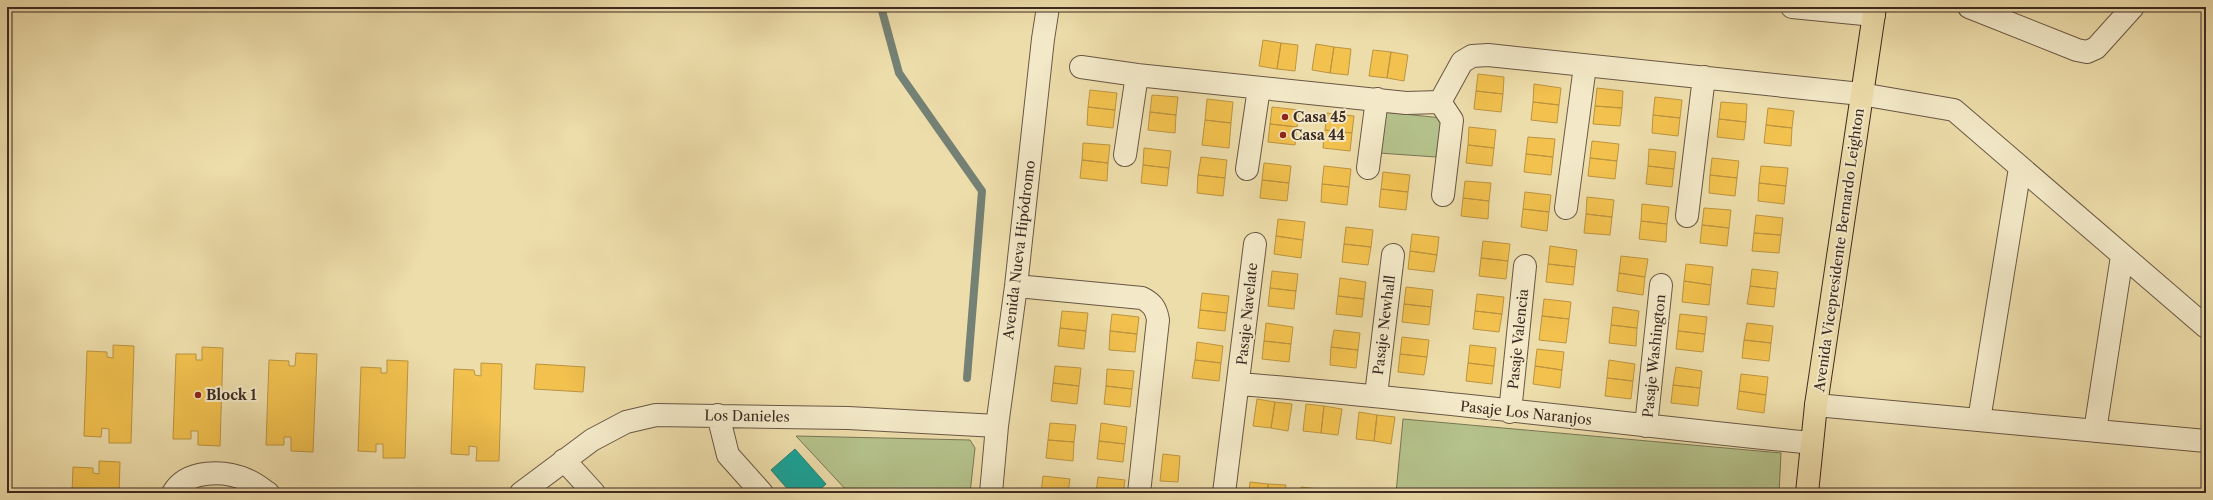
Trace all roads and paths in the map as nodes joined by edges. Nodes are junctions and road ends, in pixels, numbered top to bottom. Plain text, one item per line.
1 (1048, 7) edge
2 (1792, 7) edge
3 (1969, 7) edge
4 (2133, 7) edge
5 (1875, 11) edge
6 (1585, 66) junction
7 (1081, 67) dead end
8 (1137, 75) junction
9 (1704, 77) junction
10 (1259, 88) junction
11 (1861, 94) junction
12 (1377, 100) junction
13 (1440, 102) junction
14 (1125, 155) dead end
15 (1248, 168) dead end
16 (1368, 168) dead end
17 (2020, 168) junction
18 (1443, 195) dead end
19 (1566, 208) dead end
20 (1687, 216) dead end
21 (1255, 244) dead end
22 (1393, 255) dead end
23 (2122, 256) junction
24 (1525, 266) dead end
25 (1661, 285) dead end
26 (1016, 286) junction
27 (2206, 327) edge
28 (1239, 384) junction
29 (1376, 395) junction
30 (1816, 405) junction
31 (1510, 412) junction
32 (718, 415) junction
33 (1979, 420) junction
34 (996, 426) junction
35 (1646, 426) junction
36 (2095, 431) junction
37 (2206, 441) edge
38 (1812, 443) junction
39 (564, 460) junction
40 (173, 493) edge
41 (268, 493) edge
42 (521, 493) edge
43 (594, 493) edge
44 (762, 493) edge
45 (991, 493) edge
46 (1140, 493) edge
47 (1224, 493) edge
48 (1807, 493) edge

1 - 26 street, Avenida Nueva Hipódromo
2 - 5 street
3 - 4 street
5 - 11 main road, Avenida Vicepresidente Bernardo Leighton
6 - 9 street
6 - 13 street
6 - 19 street
7 - 8 street
8 - 10 street
8 - 14 street
9 - 11 street
9 - 20 street
10 - 12 street
10 - 15 street
11 - 17 street
11 - 30 main road, Avenida Vicepresidente Bernardo Leighton
12 - 13 street
12 - 16 street
13 - 18 street
17 - 23 street
17 - 33 street
21 - 28 street, Pasaje Navelate
22 - 29 street, Pasaje Newhall
23 - 27 street
23 - 36 street
24 - 31 street, Pasaje Valencia
25 - 35 street, Pasaje Washington
26 - 34 street, Avenida Nueva Hipódromo
26 - 46 street
28 - 29 street, Pasaje Los Naranjos
28 - 47 street, Pasaje Navelate
29 - 31 street, Pasaje Los Naranjos
30 - 33 street
30 - 38 main road, Avenida Vicepresidente Bernardo Leighton
31 - 35 street, Pasaje Los Naranjos
32 - 34 street, Los Danieles
32 - 39 street, Los Danieles
32 - 44 street
33 - 36 street
34 - 45 street, Avenida Nueva Hipódromo
35 - 38 street, Pasaje Los Naranjos
36 - 37 street
38 - 48 main road, Avenida Vicepresidente Bernardo Leighton
39 - 42 street, Los Danieles
39 - 43 street
40 - 41 street

